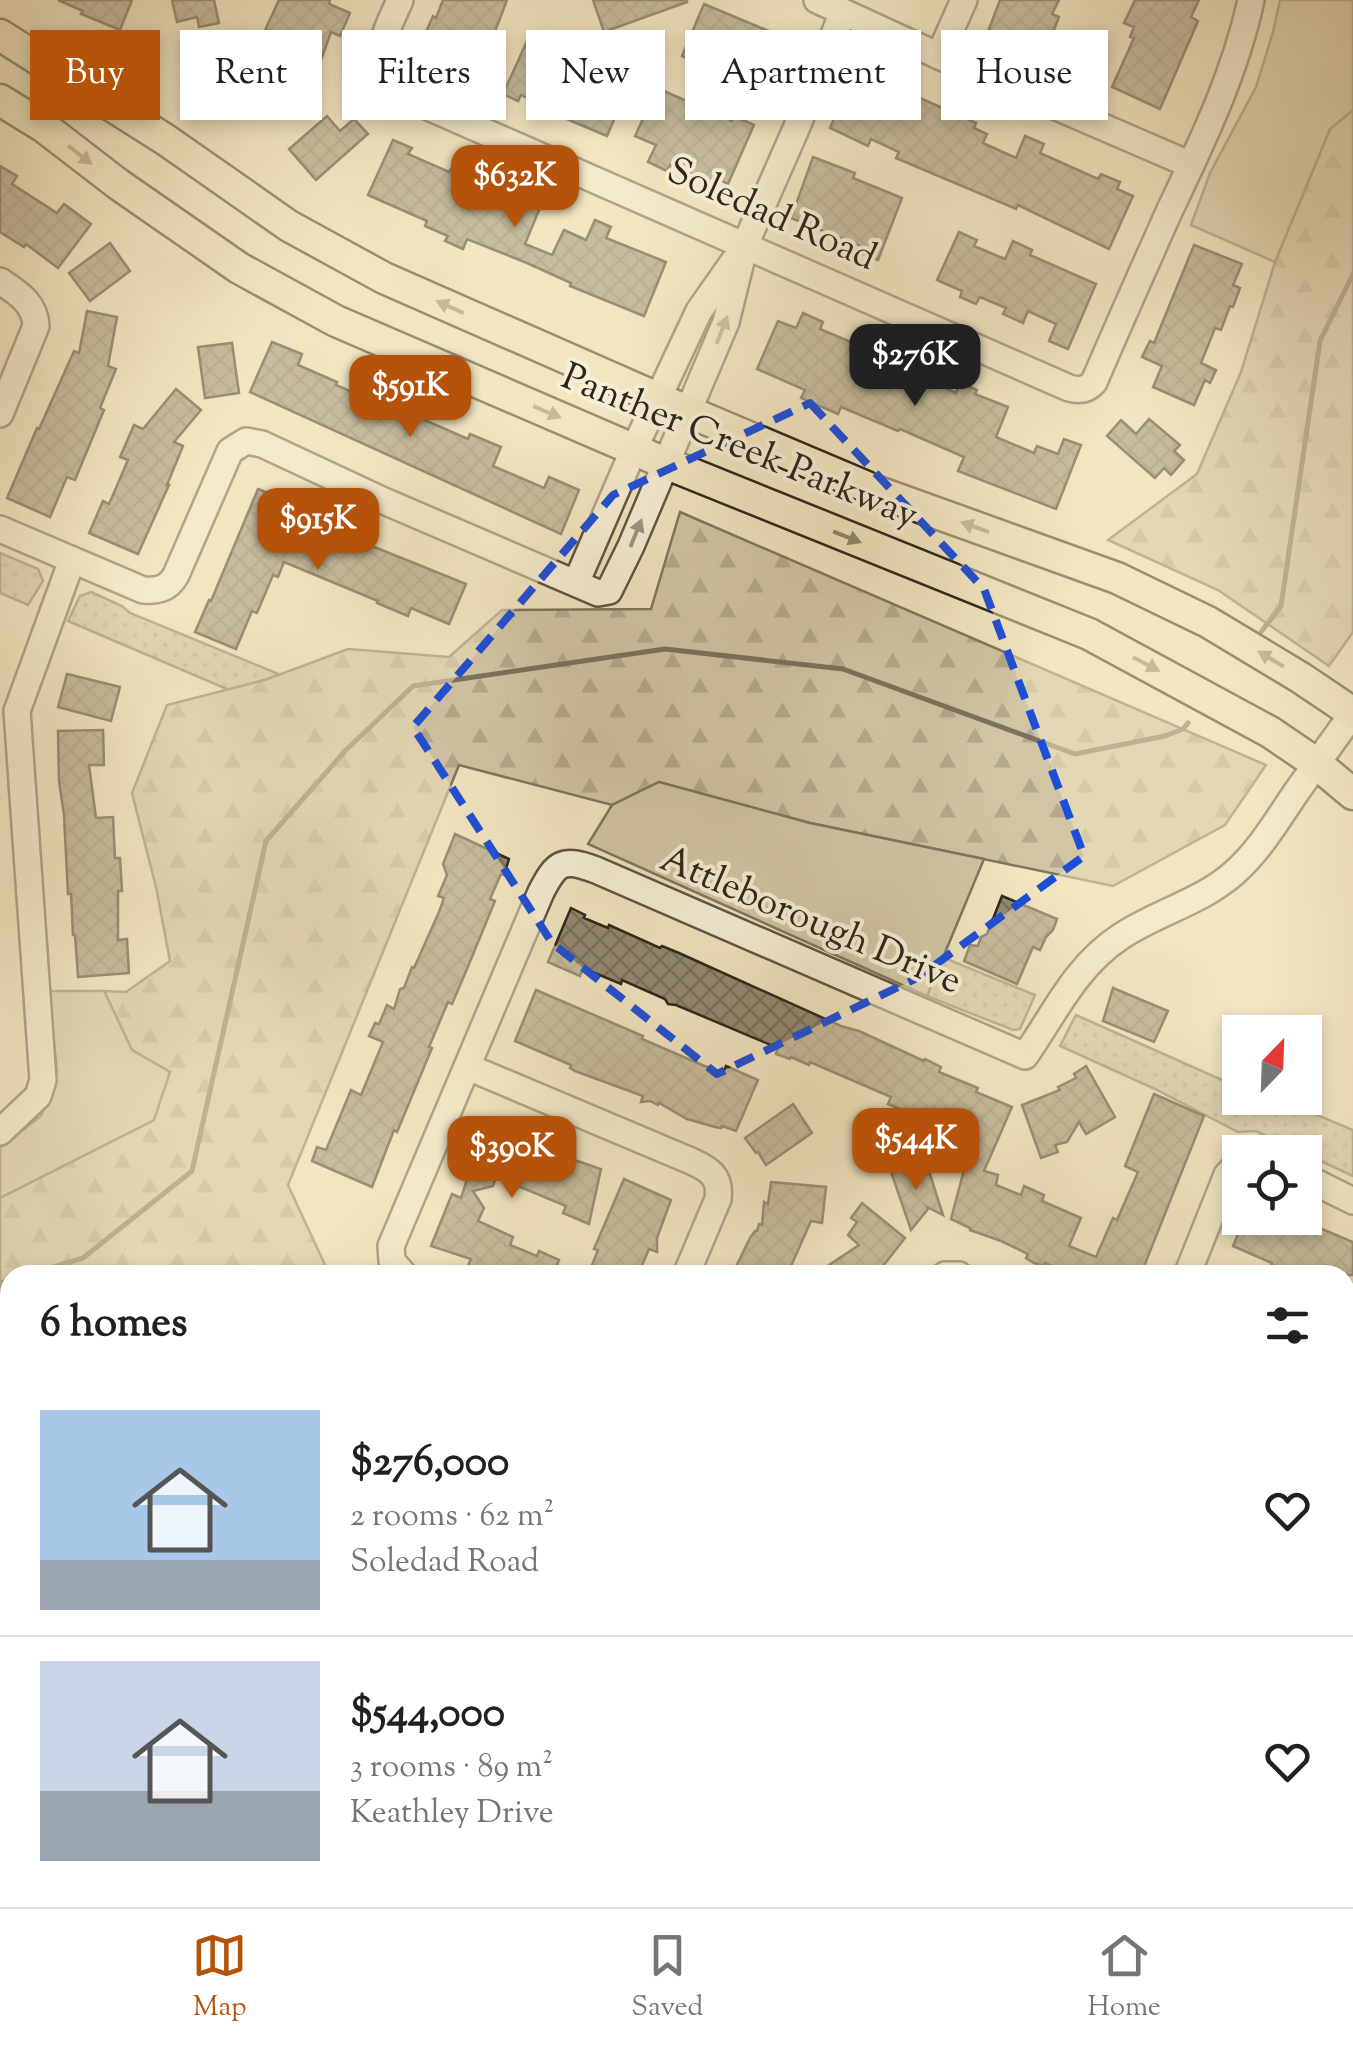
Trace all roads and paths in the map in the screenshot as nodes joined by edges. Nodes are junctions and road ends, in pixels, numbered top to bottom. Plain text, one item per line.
1 (400, 0) edge
2 (817, 0) edge
3 (964, 0) edge
4 (1251, 0) edge
5 (844, 12) junction
6 (0, 35) edge
7 (939, 56) junction
8 (0, 100) edge
9 (1191, 166) junction
10 (744, 245) junction
11 (0, 280) edge
12 (660, 398) junction
13 (689, 412) junction
14 (0, 414) edge
15 (634, 449) junction
16 (665, 463) junction
17 (0, 529) edge
18 (72, 560) junction
19 (587, 588) junction
20 (1353, 712) edge
21 (1316, 764) junction
22 (1353, 794) edge
23 (468, 1068) junction
24 (0, 1132) edge
25 (1322, 1185) edge
26 (1222, 1188) edge
27 (1353, 1201) edge
28 (397, 1265) edge
29 (690, 1265) edge
30 (1191, 1265) edge

1 - 10 street, Soledad Road
2 - 5 street
3 - 7 street
4 - 9 street
5 - 7 street
5 - 10 street
12 -> 6 main road, Panther Creek Parkway
7 - 9 street
8 -> 15 main road, Panther Creek Parkway
9 - 10 street, Soledad Road
10 - 12 street
13 -> 10 street
11 - 14 street
12 - 13 main road, Panther Creek Parkway
12 - 15 street
13 - 16 street
20 -> 13 main road, Panther Creek Parkway
15 - 16 main road, Panther Creek Parkway
15 - 19 street
19 -> 16 street
16 -> 21 main road, Panther Creek Parkway
17 - 18 street
18 - 19 street
18 - 24 street
20 - 21 street
21 - 22 main road, Panther Creek Parkway
21 - 23 street, Attleborough Drive
23 - 28 street
23 - 29 street
25 - 27 street
26 - 30 street

